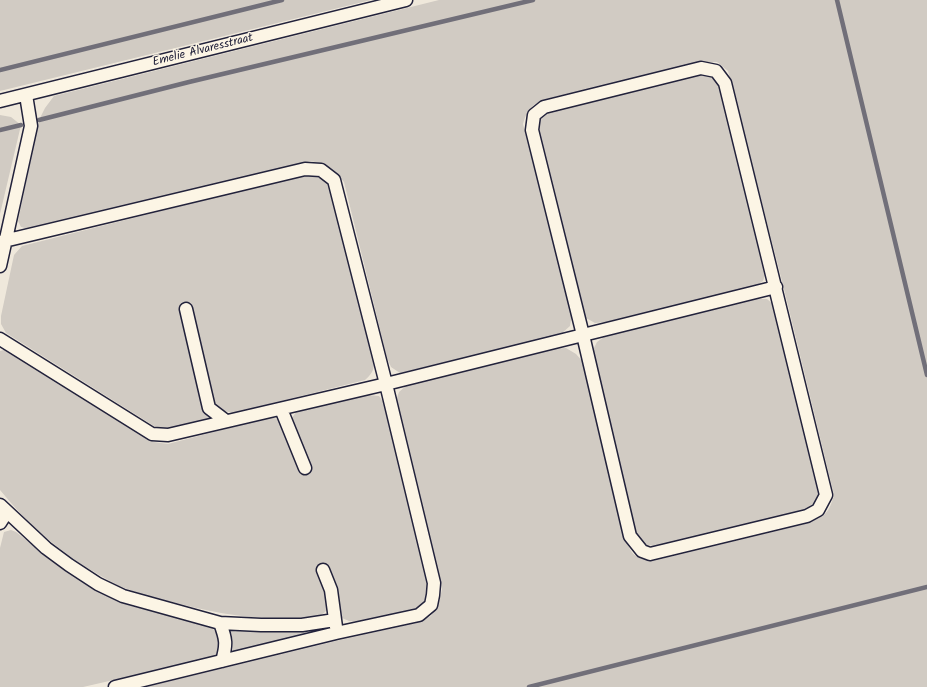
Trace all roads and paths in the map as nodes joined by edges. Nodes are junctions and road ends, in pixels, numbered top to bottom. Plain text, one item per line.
1 (406, 0) edge
2 (26, 95) junction
3 (0, 102) edge
4 (3, 241) edge
5 (0, 266) edge
6 (776, 287) junction
7 (186, 309) dead end
8 (583, 335) junction
9 (0, 339) edge
10 (386, 384) junction
11 (281, 409) junction
12 (226, 421) junction
13 (305, 468) dead end
14 (2, 513) edge
15 (323, 570) dead end
16 (335, 620) junction
17 (220, 622) junction
18 (336, 633) junction
19 (222, 661) junction
20 (115, 687) edge

1 - 2 street, Emelie Alvaresstraat
2 - 3 street, Emelie Alvaresstraat
2 - 4 street
4 - 5 street
4 - 10 street
6 - 8 street
6 - 8 street
6 - 8 street
7 - 12 street
8 - 10 street
9 - 12 street
10 - 11 street
10 - 18 street
11 - 12 street
11 - 13 street
14 - 17 street
15 - 16 street
16 - 17 street
16 - 18 street
17 - 19 street
18 - 19 street
19 - 20 street

